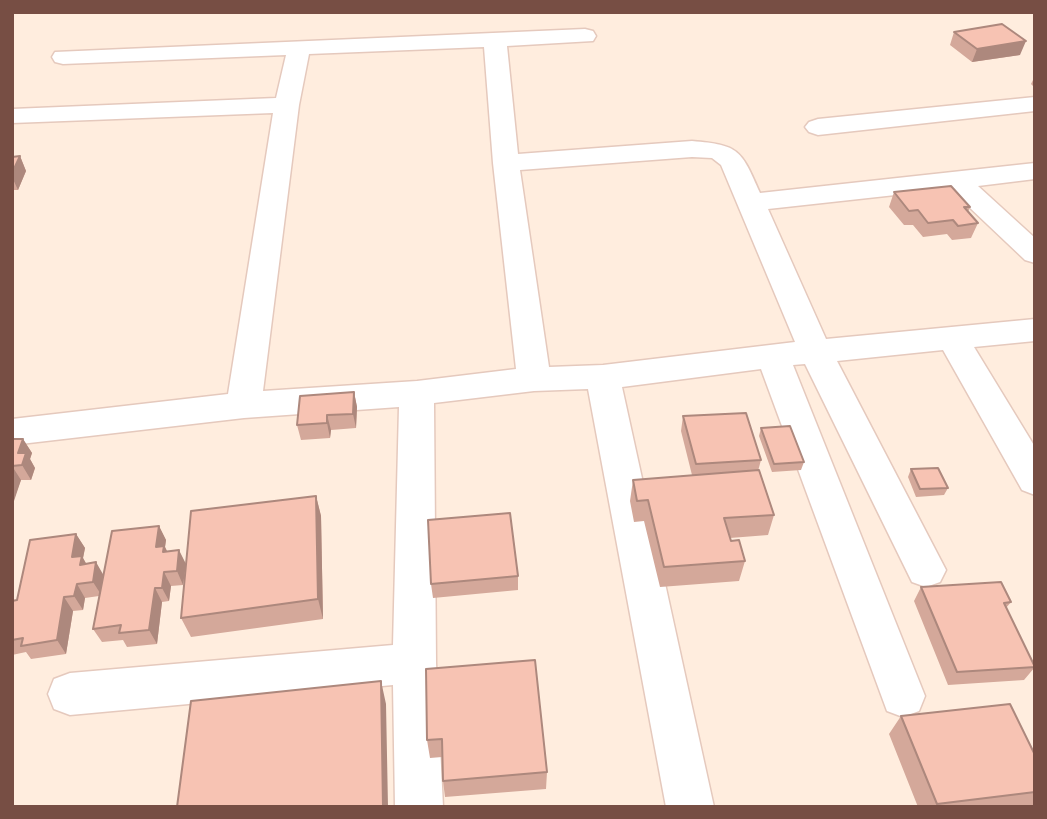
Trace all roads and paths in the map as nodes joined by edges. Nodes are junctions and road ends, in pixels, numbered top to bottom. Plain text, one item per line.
1 (586, 36) dead end
2 (495, 40) junction
3 (299, 48) junction
4 (64, 57) dead end
5 (1035, 104) edge
6 (287, 105) junction
7 (12, 116) edge
8 (818, 127) dead end
9 (506, 163) junction
10 (1035, 171) edge
11 (956, 180) junction
12 (752, 202) junction
13 (1035, 254) edge
14 (1035, 330) edge
15 (951, 338) junction
16 (816, 353) junction
17 (773, 356) junction
18 (603, 377) junction
19 (534, 379) junction
20 (417, 393) junction
21 (244, 405) junction
22 (12, 432) edge
23 (1035, 480) edge
24 (926, 570) dead end
25 (414, 663) junction
26 (70, 694) dead end
27 (903, 696) dead end
28 (419, 807) edge
29 (690, 807) edge

1 - 2 street
2 - 3 street
2 - 9 street
3 - 4 street
3 - 6 street
5 - 8 street
6 - 7 street
6 - 21 street
9 - 12 street
9 - 19 street
10 - 11 street
11 - 12 street
11 - 13 street
12 - 16 street
14 - 15 street
15 - 16 street
15 - 23 street
16 - 17 street
16 - 24 street
17 - 18 street
17 - 27 street
18 - 19 street
18 - 29 street
19 - 20 street
20 - 21 street
20 - 25 street
21 - 22 street
25 - 26 street
25 - 28 street

